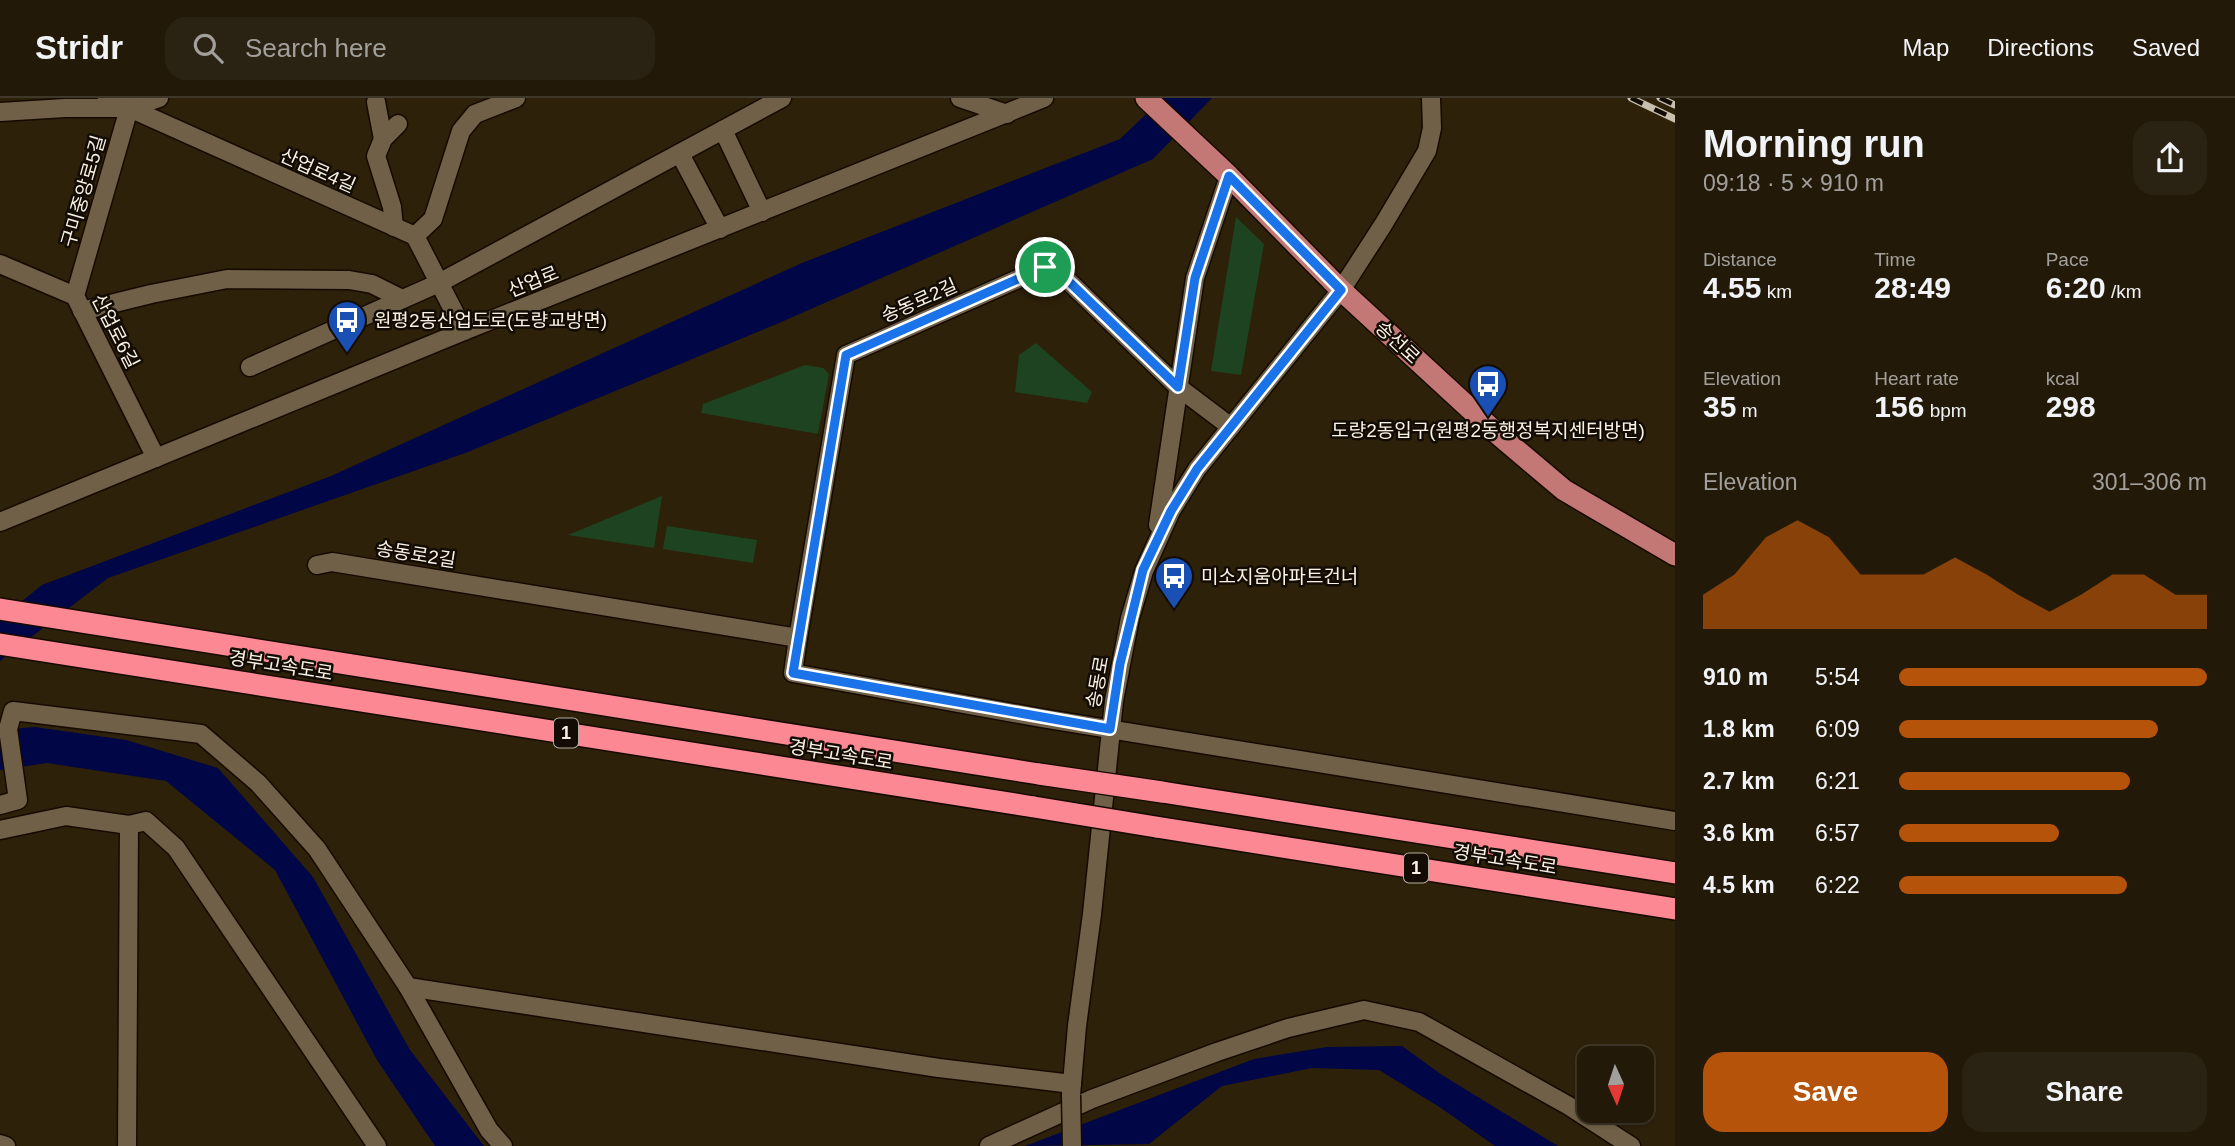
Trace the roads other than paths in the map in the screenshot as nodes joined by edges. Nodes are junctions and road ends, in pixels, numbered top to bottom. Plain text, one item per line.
1 (107, 98) edge
2 (159, 98) edge
3 (516, 98) edge
4 (782, 98) edge
5 (960, 98) edge
6 (1044, 98) edge
7 (1146, 98) edge
8 (1431, 98) edge
9 (376, 102) dead end
10 (131, 103) edge
11 (0, 113) edge
12 (1007, 114) junction
13 (398, 124) dead end
14 (723, 130) junction
15 (383, 139) junction
16 (680, 154) junction
17 (1229, 176) junction
18 (762, 212) junction
19 (394, 227) junction
20 (720, 229) junction
21 (415, 236) junction
22 (0, 264) edge
23 (439, 283) junction
24 (1341, 290) junction
25 (402, 299) junction
26 (78, 303) junction
27 (464, 331) junction
28 (250, 367) dead end
29 (1178, 387) junction
30 (1231, 428) junction
31 (156, 458) junction
32 (0, 522) edge
33 (1154, 547) junction
34 (1675, 555) edge
35 (317, 565) dead end
36 (0, 609) edge
37 (798, 638) junction
38 (0, 644) edge
39 (1110, 729) junction
40 (0, 805) edge
41 (1675, 821) edge
42 (129, 825) junction
43 (0, 830) edge
44 (1675, 873) edge
45 (1675, 909) edge
46 (408, 987) junction
47 (1072, 1090) junction
48 (0, 1144) edge
49 (6, 1146) edge
50 (127, 1146) edge
51 (377, 1146) edge
52 (503, 1146) edge
53 (989, 1146) edge
54 (1072, 1146) edge
55 (1631, 1146) edge

1 - 10 street, 산업로4길
2 - 10 street
3 - 21 street
4 - 14 street
5 - 12 street
6 - 12 street, 산업로
7 - 17 main road, 송선로
8 - 24 street, 송동로
9 - 15 street
10 - 11 street
10 - 19 street, 산업로4길
10 - 26 street, 구미중앙로5길
12 - 18 street, 산업로
13 - 15 street
14 - 16 street
14 - 18 street
15 - 19 street
16 - 20 street
16 - 23 street
17 - 24 main road, 송선로
17 - 29 street
18 - 20 street, 산업로
19 - 21 street, 산업로4길
20 - 27 street, 산업로
21 - 23 street
22 - 26 street, 산업로6길
23 - 25 street
23 - 27 street
24 - 30 street, 송동로
24 - 34 main road, 송선로
25 - 26 street
25 - 28 street
26 - 31 street, 산업로6길
27 - 31 street, 산업로
29 - 30 street, 송동로2길
29 - 33 street
29 - 37 street, 송동로2길
30 - 33 street, 송동로
31 - 32 street, 산업로
33 - 39 street, 송동로
35 - 37 street, 송동로2길
36 - 44 highway, 경부고속도로 / 1, bridge
37 - 39 street, 송동로2길
38 - 45 highway, 경부고속도로 / 1, bridge
39 - 41 street
39 - 47 street, 송동로
40 - 46 street
42 - 43 street
42 - 50 street
42 - 51 street
46 - 47 street
46 - 52 street
47 - 54 street, 송동로, bridge
48 - 49 street
53 - 55 street

